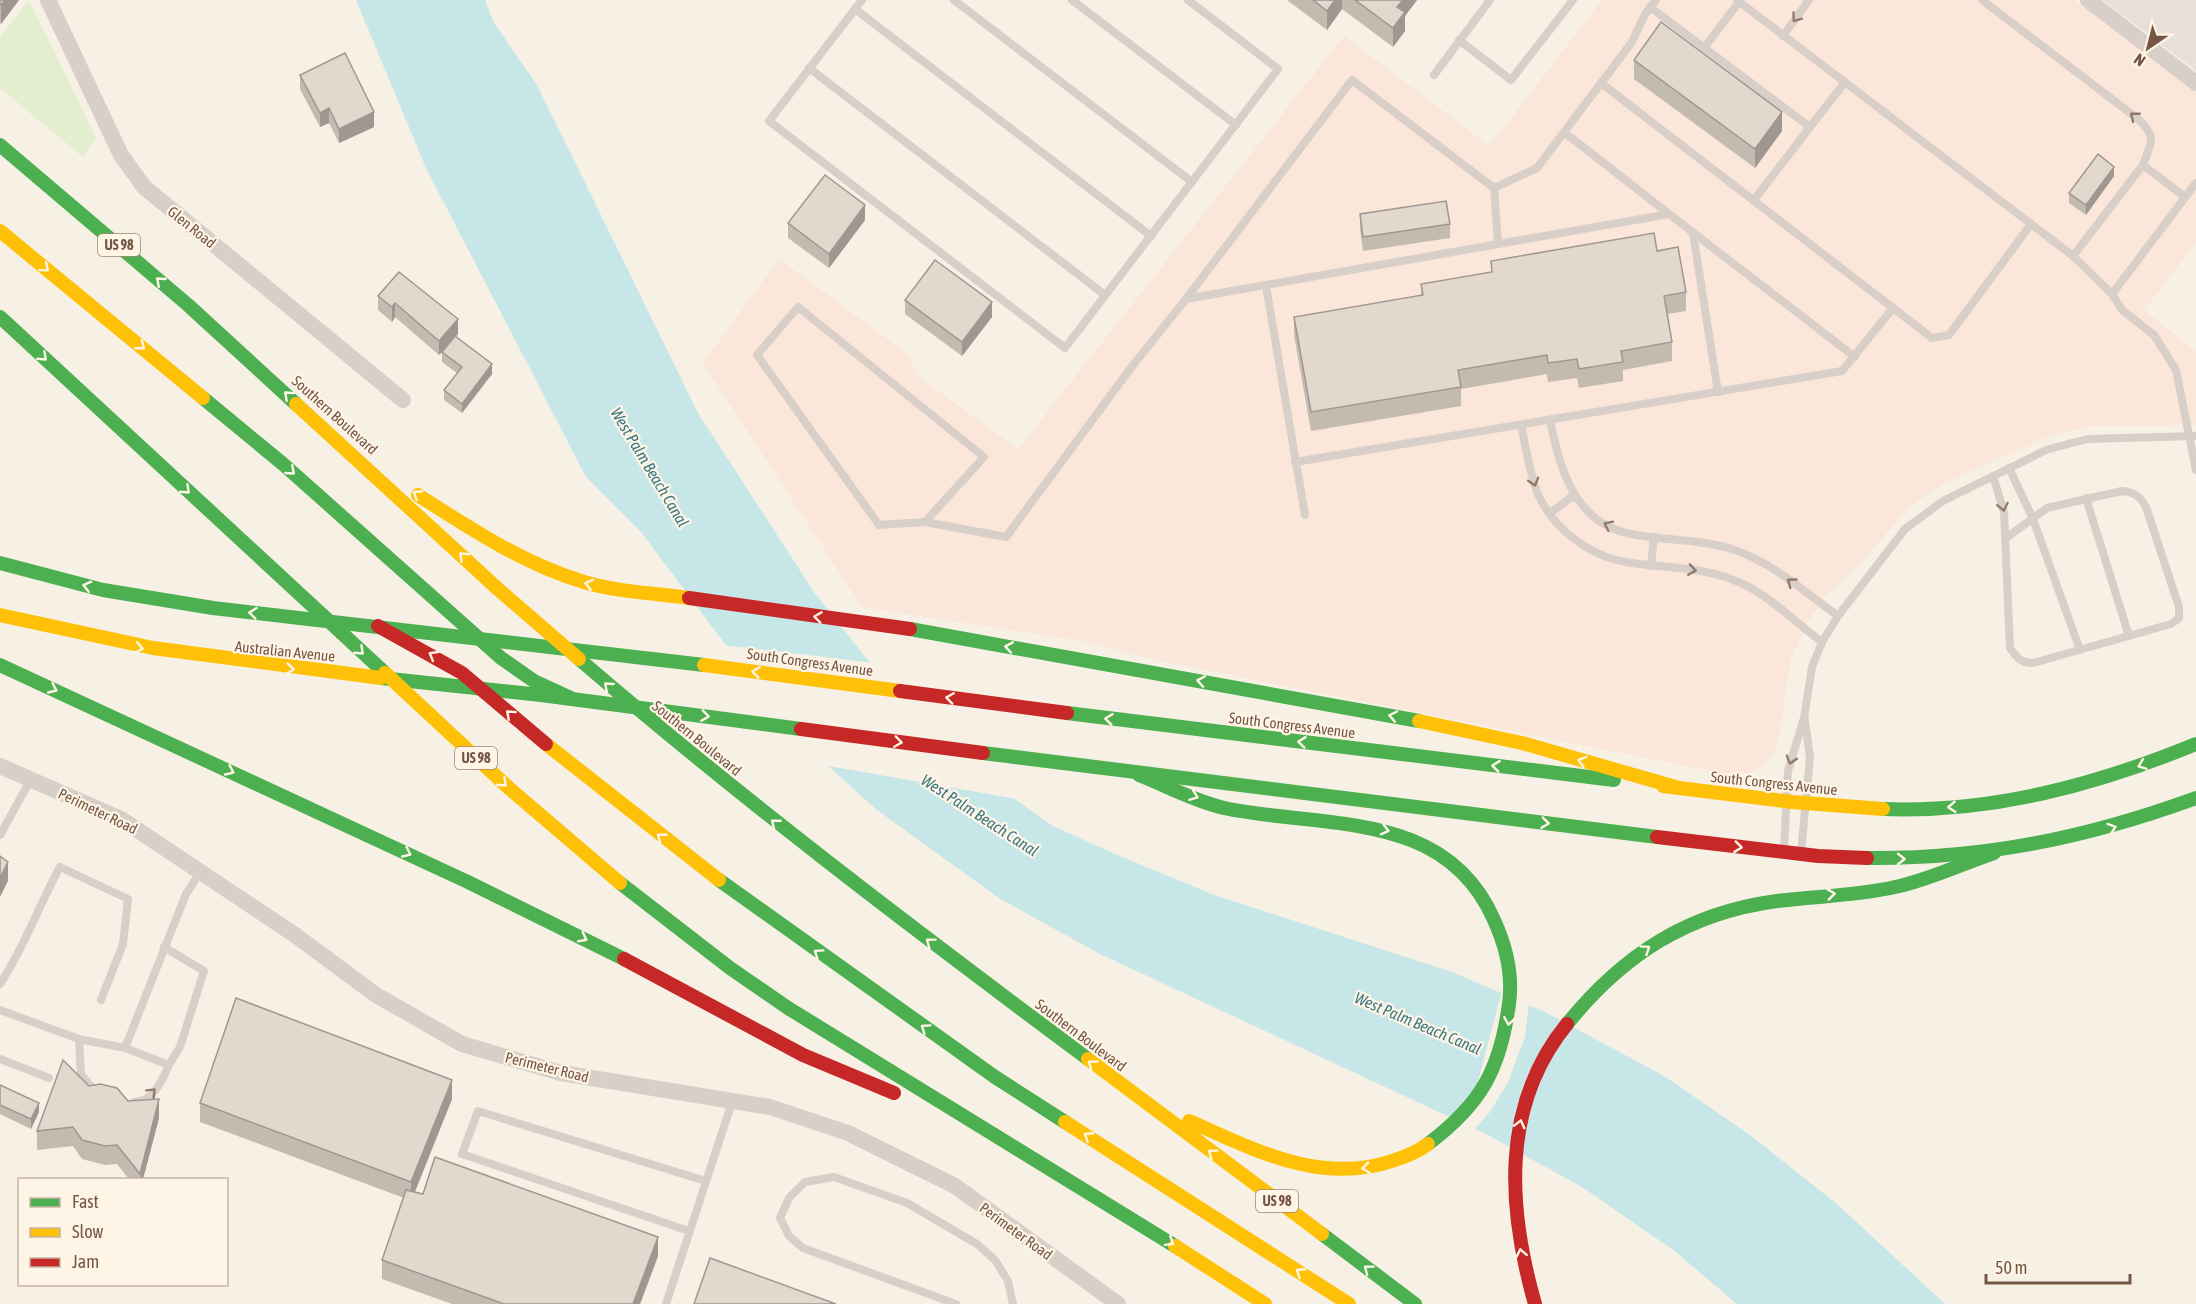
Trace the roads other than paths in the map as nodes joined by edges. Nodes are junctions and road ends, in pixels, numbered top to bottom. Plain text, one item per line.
1 (48, 0) edge
2 (861, 0) edge
3 (954, 0) edge
4 (1072, 0) edge
5 (1188, 0) edge
6 (1490, 0) edge
7 (1573, 0) edge
8 (1809, 0) edge
9 (1983, 0) edge
10 (2088, 0) edge
11 (1738, 1) edge
12 (1653, 4) edge
13 (855, 9) junction
14 (1784, 36) junction
15 (1459, 40) junction
16 (1704, 48) junction
17 (809, 68) junction
18 (1434, 75) dead end
19 (1601, 82) junction
20 (1845, 82) junction
21 (2196, 83) edge
22 (1236, 125) junction
23 (1810, 127) junction
24 (1564, 132) junction
25 (0, 145) edge
26 (2143, 165) junction
27 (1192, 182) junction
28 (2196, 183) edge
29 (1494, 188) junction
30 (2186, 197) junction
31 (1754, 201) junction
32 (1669, 214) junction
33 (2031, 224) junction
34 (0, 231) edge
35 (1693, 233) junction
36 (1151, 236) junction
37 (1498, 243) junction
38 (2073, 256) junction
39 (1266, 286) junction
40 (2112, 294) junction
41 (1106, 295) junction
42 (1186, 299) junction
43 (1893, 308) junction
44 (0, 317) edge
45 (1855, 357) junction
46 (1718, 392) junction
47 (403, 400) dead end
48 (1550, 420) junction
49 (1521, 425) junction
50 (2193, 436) edge
51 (347, 448) junction
52 (1295, 462) junction
53 (2009, 468) junction
54 (2196, 470) edge
55 (1993, 477) junction
56 (1573, 495) junction
57 (2086, 498) junction
58 (1550, 513) junction
59 (1305, 515) dead end
60 (2033, 519) junction
61 (926, 522) junction
62 (1654, 537) junction
63 (2006, 538) junction
64 (0, 563) edge
65 (1651, 566) junction
66 (0, 615) edge
67 (1838, 616) junction
68 (376, 626) junction
69 (2129, 636) junction
70 (478, 637) junction
71 (1822, 642) junction
72 (2079, 650) junction
73 (0, 665) edge
74 (481, 688) junction
75 (577, 699) junction
76 (1804, 718) junction
77 (2196, 744) edge
78 (0, 766) edge
79 (1139, 774) junction
80 (31, 779) junction
81 (1679, 788) junction
82 (2196, 798) edge
83 (1786, 803) junction
84 (1805, 804) junction
85 (0, 835) edge
86 (1784, 852) junction
87 (1994, 853) junction
88 (1800, 854) junction
89 (202, 871) junction
90 (164, 947) junction
91 (0, 984) edge
92 (101, 1000) dead end
93 (0, 1011) edge
94 (79, 1039) junction
95 (125, 1048) junction
96 (0, 1059) edge
97 (169, 1065) junction
98 (50, 1078) dead end
99 (107, 1098) edge
100 (1139, 1099) junction
101 (125, 1102) edge
102 (732, 1102) junction
103 (1000, 1137) junction
104 (705, 1181) junction
105 (689, 1231) junction
106 (666, 1304) edge
107 (956, 1304) edge
108 (1013, 1304) edge
109 (1118, 1304) edge
110 (1265, 1304) edge
111 (1349, 1304) edge
112 (1415, 1304) edge
113 (1535, 1304) edge

1 - 47 street, Glen Road
2 - 13 lane
3 - 27 lane
4 - 22 lane
5 - 22 lane
6 - 15 lane
7 - 15 lane
8 -> 14 lane
26 -> 9 lane
10 - 21 street
11 - 14 lane
11 - 16 lane
12 - 16 lane
12 - 19 lane
13 - 17 lane
13 - 36 lane
14 - 20 lane
15 - 18 lane
16 - 23 lane
17 - 41 lane
17 - 41 lane
19 - 24 lane
19 - 31 lane
20 - 23 lane
20 - 33 lane
22 - 27 lane
23 - 31 lane
24 - 29 lane
24 - 32 lane
51 -> 25 main road, Southern Boulevard / US 98
26 - 30 lane
26 - 38 lane
27 - 36 lane
28 - 30 lane
29 - 37 lane
29 - 42 lane
30 - 40 lane
31 - 43 lane
32 - 35 lane
32 - 37 lane
33 - 38 lane
33 - 43 lane
34 -> 70 main road
35 - 45 lane
35 - 46 lane
36 - 41 lane
37 - 39 lane
38 - 40 lane
39 - 42 lane
39 - 52 lane
40 - 50 lane
42 - 61 lane
43 - 45 lane
44 -> 103 main road, US 98
45 - 46 lane
46 - 48 lane
48 - 49 lane
48 - 56 lane
49 - 52 lane
49 -> 58 lane
50 - 53 lane
50 - 54 lane
81 -> 51 main road
100 -> 51 main road, Southern Boulevard / US 98
52 - 59 lane
53 - 55 lane
53 - 60 lane
55 -> 63 lane
55 - 67 lane
56 - 58 lane
62 -> 56 lane
57 - 60 lane
57 - 69 lane
57 - 69 lane
58 - 65 lane
60 - 63 lane
60 - 72 lane
61 - 61 lane
62 - 65 lane
67 -> 62 lane
63 - 72 lane
68 -> 64 main road
65 -> 71 lane
66 -> 74 main road, Australian Avenue
67 - 71 lane
68 - 70 main road, South Congress Avenue
74 -> 68 main road
69 - 72 lane
70 - 75 main road
81 -> 70 main road, South Congress Avenue
71 - 76 lane
73 -> 103 main road
74 - 75 main road, Australian Avenue
111 -> 74 main road
75 -> 79 main road
76 -> 83 lane
76 - 84 lane
77 -> 84 main road, South Congress Avenue
78 - 80 street, Perimeter Road
79 -> 86 main road
79 -> 100 main road
80 - 85 lane
80 - 89 street, Perimeter Road
81 - 83 main road, South Congress Avenue
87 -> 82 main road
83 - 84 main road, South Congress Avenue
83 - 86 lane
84 - 88 lane
86 - 88 main road
88 -> 87 main road
113 -> 87 main road
89 - 90 lane
89 - 102 street, Perimeter Road
90 - 95 lane
90 - 97 lane
91 - 92 lane
93 - 94 lane
94 - 95 lane
94 - 99 lane
95 - 97 lane
96 - 98 lane
101 -> 97 lane
112 -> 100 main road, Southern Boulevard / US 98
102 - 104 lane
102 - 109 street, Perimeter Road
103 -> 110 main road, US 98
104 - 105 lane
104 - 105 lane
105 - 106 lane
107 - 108 lane

